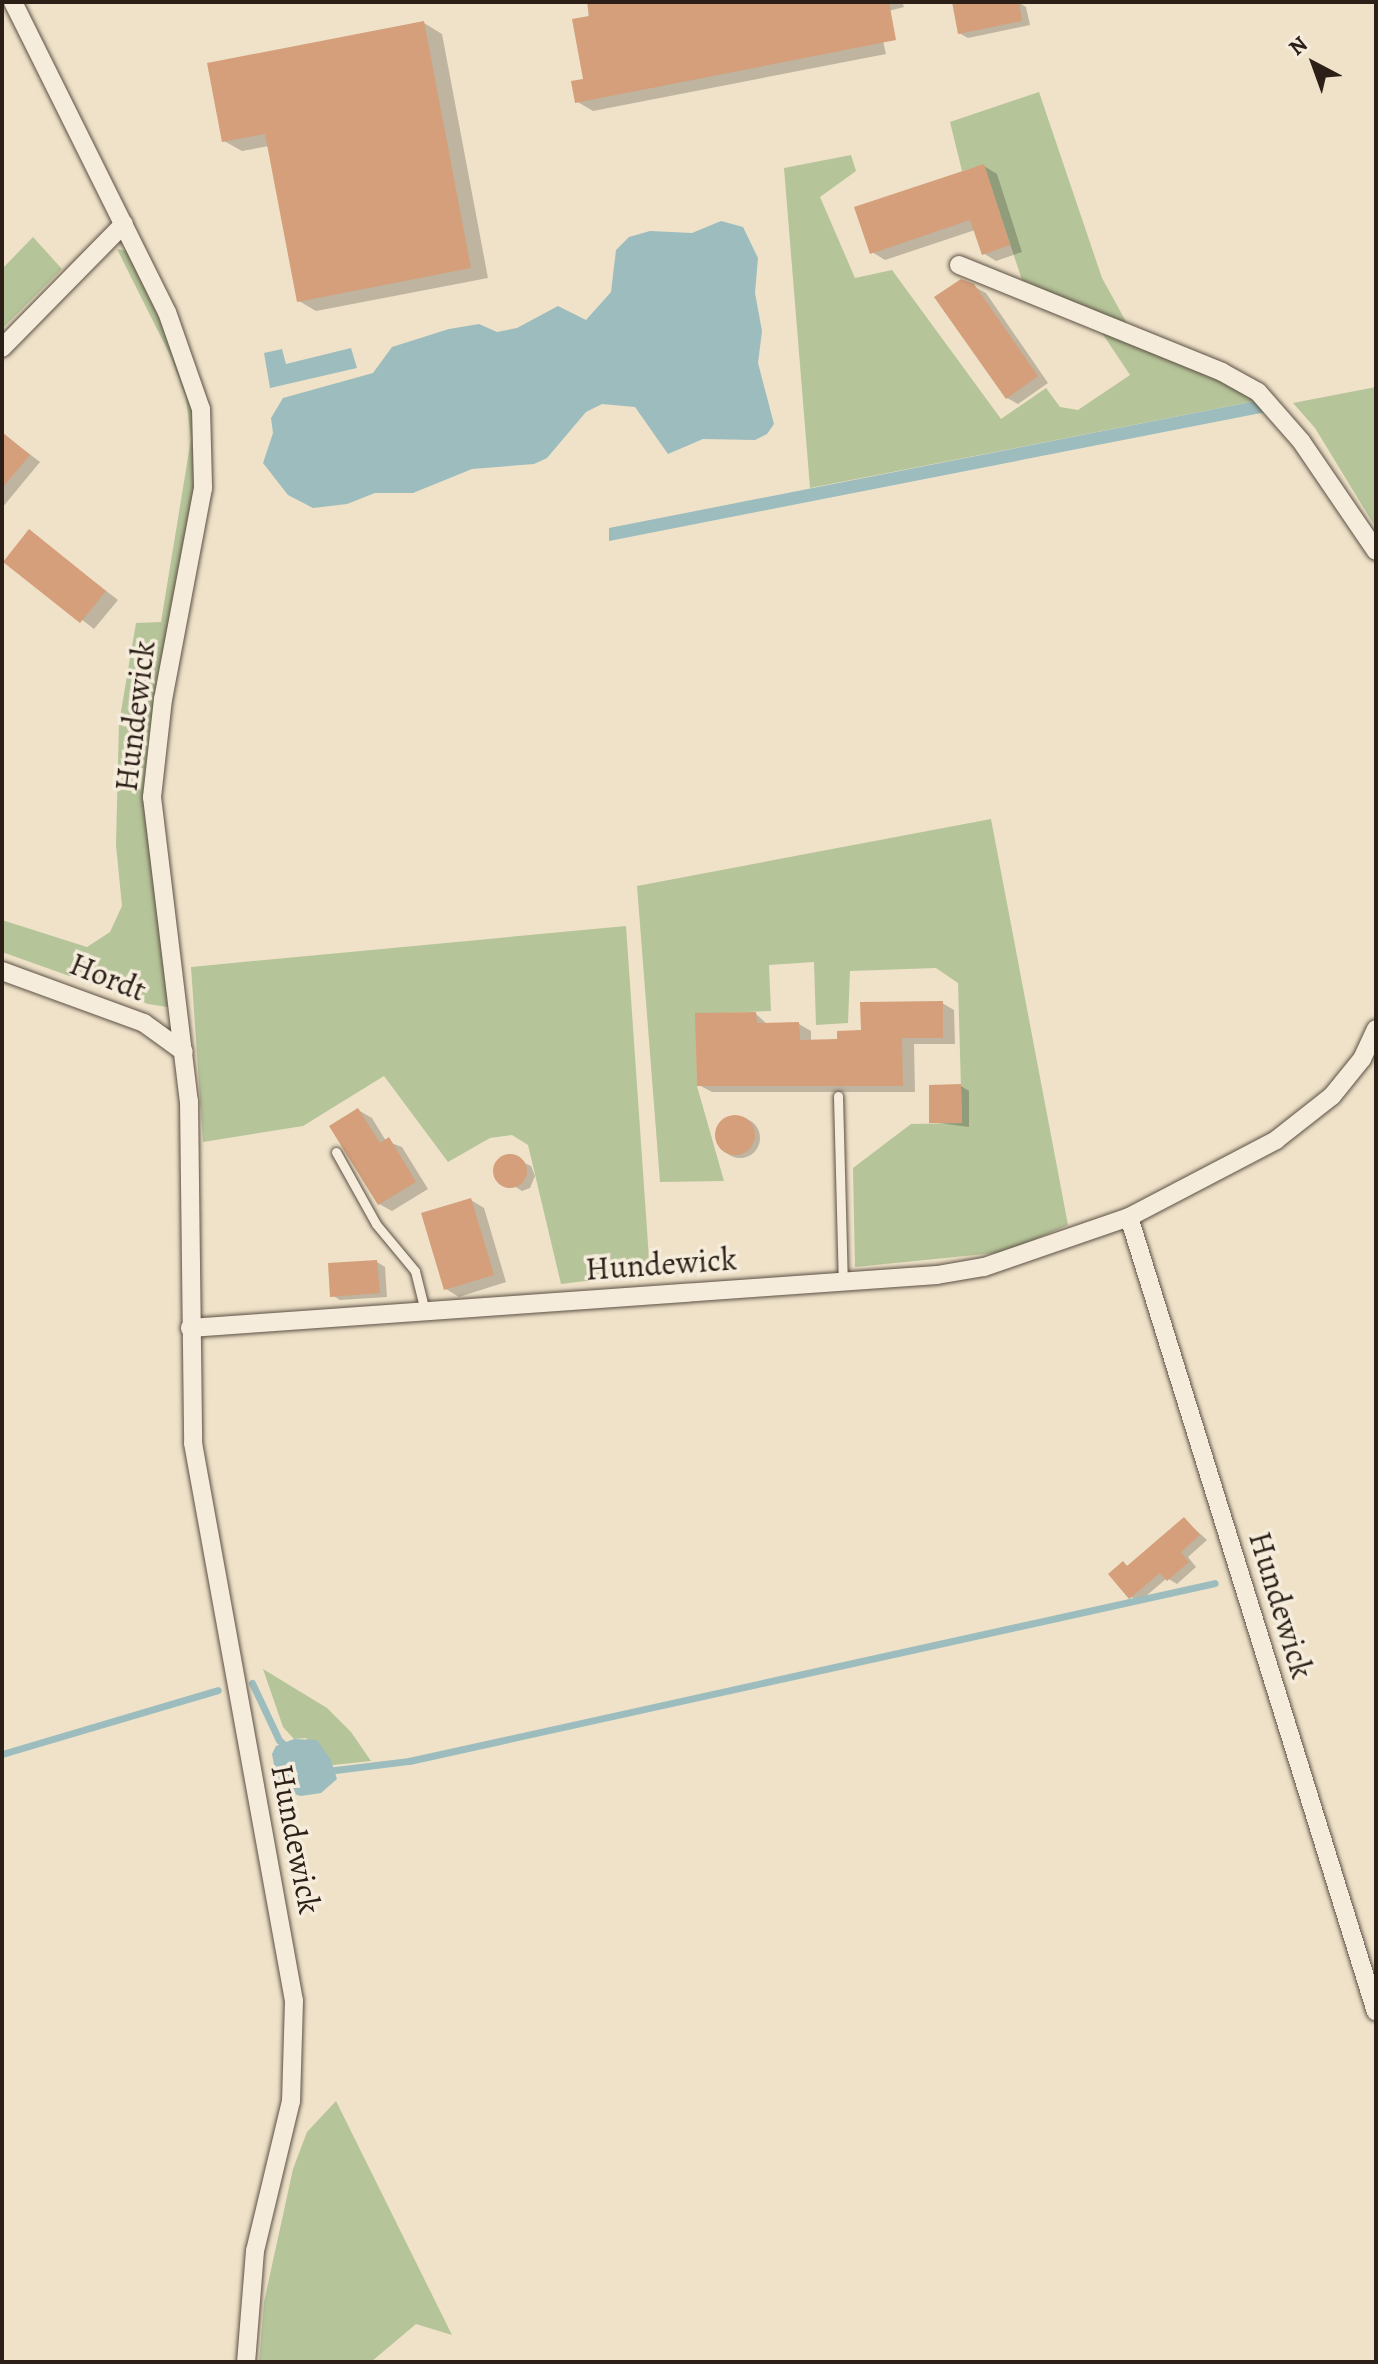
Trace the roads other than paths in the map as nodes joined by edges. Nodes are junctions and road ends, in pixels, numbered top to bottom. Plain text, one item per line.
1 (13, 2) edge
2 (124, 224) junction
3 (959, 265) dead end
4 (2, 348) edge
5 (1376, 551) edge
6 (2, 971) edge
7 (1376, 1029) edge
8 (184, 1052) junction
9 (838, 1096) dead end
10 (336, 1152) dead end
11 (1129, 1217) junction
12 (843, 1282) junction
13 (425, 1311) junction
14 (190, 1328) junction
15 (1376, 2012) edge
16 (246, 2362) edge

1 - 2 street, Hundewick
2 - 4 street
2 - 8 street, Hundewick
3 - 5 street
6 - 8 street, Hordt
7 - 11 street, Hundewick
8 - 14 street, Hundewick
9 - 12 lane
10 - 13 lane
11 - 12 street, Hundewick
11 - 15 street, Hundewick
12 - 13 street, Hundewick
13 - 14 street, Hundewick
14 - 16 street, Hundewick

